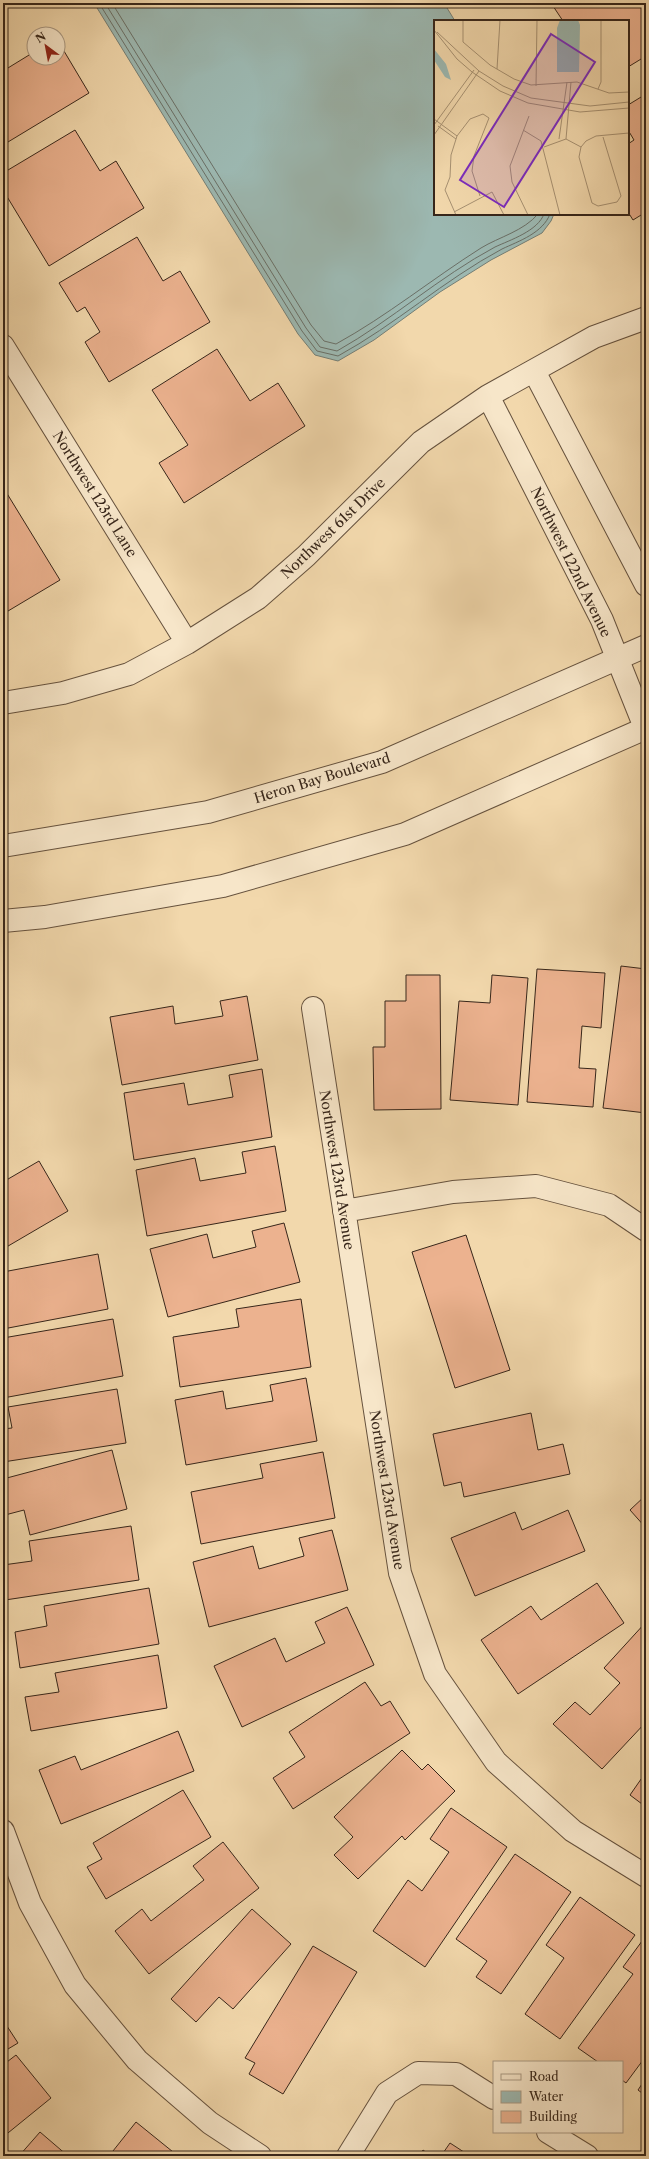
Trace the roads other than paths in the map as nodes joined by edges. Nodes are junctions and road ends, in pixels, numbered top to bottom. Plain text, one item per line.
1 (646, 318) edge
2 (3, 346) edge
3 (534, 371) junction
4 (488, 396) junction
5 (646, 585) edge
6 (187, 643) junction
7 (646, 646) edge
8 (618, 658) junction
9 (3, 703) edge
10 (646, 729) edge
11 (3, 846) edge
12 (3, 921) edge
13 (313, 1008) dead end
14 (344, 1211) junction
15 (646, 1230) edge
16 (3, 1831) edge
17 (646, 1876) edge
18 (493, 2097) edge
19 (550, 2133) edge
20 (260, 2156) edge
21 (348, 2156) edge
22 (587, 2156) edge

1 - 3 street, Northwest 61st Drive
2 - 6 street, Northwest 123rd Lane
3 - 4 street, Northwest 61st Drive
3 - 5 street
4 - 6 street, Northwest 61st Drive
4 - 8 street, Northwest 122nd Avenue
6 - 9 street, Northwest 61st Drive
7 - 8 street, Heron Bay Boulevard
8 - 10 street, Northwest 122nd Avenue
8 - 11 street, Heron Bay Boulevard
10 - 12 street
13 - 14 street, Northwest 123rd Avenue
14 - 15 street
14 - 17 street, Northwest 123rd Avenue
16 - 20 street
18 - 21 street
19 - 22 street

